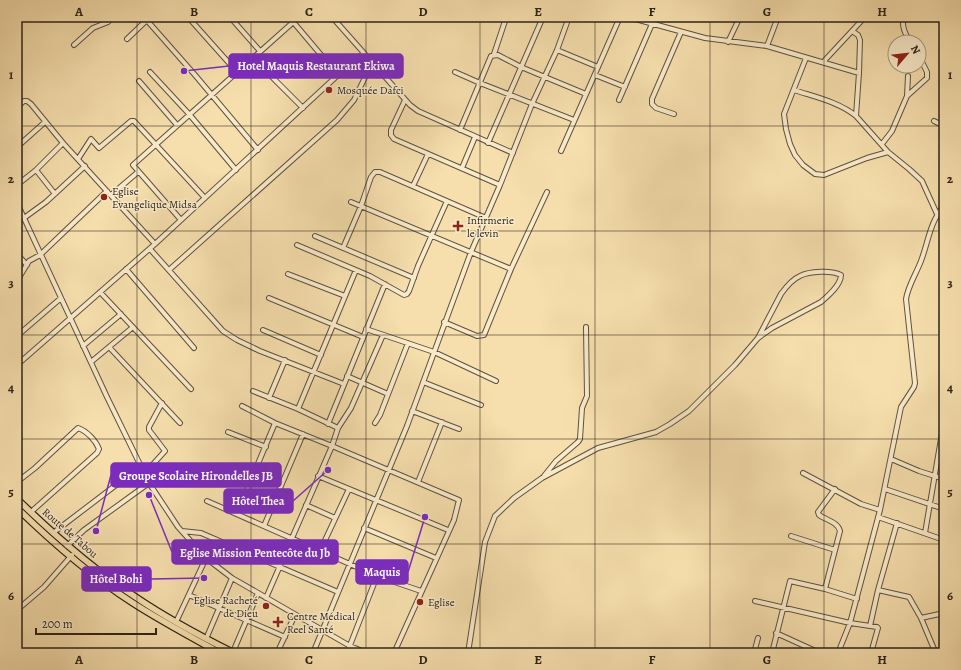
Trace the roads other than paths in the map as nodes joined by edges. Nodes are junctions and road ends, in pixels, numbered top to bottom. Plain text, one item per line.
1 (113, 17) edge
2 (188, 17) edge
3 (230, 17) edge
4 (289, 17) edge
5 (298, 17) edge
6 (332, 17) edge
7 (543, 17) edge
8 (569, 17) edge
9 (620, 17) edge
10 (628, 17) edge
11 (726, 17) edge
12 (778, 17) edge
13 (865, 17) edge
14 (903, 17) edge
15 (147, 18) edge
16 (506, 18) dead end
17 (739, 19) edge
18 (293, 22) junction
19 (652, 24) junction
20 (852, 31) junction
21 (681, 32) junction
22 (905, 34) edge
23 (127, 39) dead end
24 (728, 42) junction
25 (74, 45) dead end
26 (767, 46) junction
27 (557, 50) junction
28 (260, 51) junction
29 (364, 53) junction
30 (494, 54) junction
31 (253, 58) junction
32 (806, 58) junction
33 (372, 63) junction
34 (824, 63) junction
35 (521, 67) junction
36 (598, 67) junction
37 (150, 72) dead end
38 (237, 72) junction
39 (455, 72) dead end
40 (859, 73) junction
41 (927, 74) edge
42 (338, 75) junction
43 (594, 75) junction
44 (908, 76) dead end
45 (544, 77) junction
46 (139, 81) dead end
47 (480, 83) junction
48 (625, 87) junction
49 (794, 90) junction
50 (586, 94) junction
51 (212, 95) junction
52 (510, 95) junction
53 (907, 96) junction
54 (405, 100) junction
55 (619, 100) dead end
56 (532, 104) junction
57 (17, 107) edge
58 (303, 108) junction
59 (189, 114) junction
60 (674, 114) dead end
61 (856, 116) junction
62 (574, 120) junction
63 (934, 121) dead end
64 (45, 122) junction
65 (177, 125) junction
66 (944, 126) edge
67 (460, 130) junction
68 (476, 137) junction
69 (63, 143) junction
70 (488, 143) junction
71 (882, 144) junction
72 (155, 145) junction
73 (17, 147) edge
74 (258, 150) junction
75 (561, 151) dead end
76 (888, 152) junction
77 (513, 153) junction
78 (428, 154) junction
79 (78, 159) junction
80 (85, 166) junction
81 (462, 168) junction
82 (36, 170) junction
83 (236, 170) junction
84 (138, 172) junction
85 (17, 185) edge
86 (500, 185) junction
87 (413, 186) junction
88 (107, 191) junction
89 (547, 192) dead end
90 (55, 194) junction
91 (111, 195) junction
92 (204, 198) junction
93 (447, 201) junction
94 (351, 202) dead end
95 (17, 203) edge
96 (361, 206) junction
97 (944, 206) edge
98 (936, 214) junction
99 (24, 218) junction
100 (486, 218) junction
101 (181, 220) junction
102 (315, 236) dead end
103 (431, 236) junction
104 (155, 244) junction
105 (297, 245) dead end
106 (343, 248) junction
107 (150, 249) junction
108 (471, 252) junction
109 (17, 254) edge
110 (40, 255) junction
111 (27, 265) junction
112 (126, 269) junction
113 (511, 269) junction
114 (168, 270) junction
115 (356, 270) junction
116 (288, 274) dead end
117 (414, 278) junction
118 (17, 281) edge
119 (386, 284) junction
120 (100, 292) junction
121 (345, 296) junction
122 (61, 298) junction
123 (269, 298) dead end
124 (121, 314) junction
125 (70, 318) junction
126 (444, 322) junction
127 (133, 326) junction
128 (333, 326) junction
129 (586, 327) dead end
130 (366, 329) junction
131 (263, 330) dead end
132 (383, 335) junction
133 (17, 336) edge
134 (363, 337) junction
135 (758, 338) junction
136 (408, 343) junction
137 (83, 346) junction
138 (109, 347) junction
139 (194, 348) dead end
140 (434, 352) junction
141 (321, 355) junction
142 (286, 360) junction
143 (91, 362) junction
144 (17, 365) edge
145 (314, 373) junction
146 (347, 376) junction
147 (496, 381) dead end
148 (362, 382) junction
149 (424, 382) junction
150 (344, 384) junction
151 (191, 389) dead end
152 (253, 391) dead end
153 (388, 394) junction
154 (269, 398) junction
155 (162, 404) junction
156 (481, 405) dead end
157 (242, 406) dead end
158 (298, 409) junction
159 (412, 411) junction
160 (944, 421) edge
161 (442, 422) junction
162 (275, 423) junction
163 (375, 423) dead end
164 (180, 424) dead end
165 (328, 424) junction
166 (338, 428) junction
167 (459, 429) dead end
168 (228, 432) dead end
169 (303, 434) junction
170 (332, 446) junction
171 (266, 447) junction
172 (891, 459) junction
173 (141, 466) junction
174 (389, 470) junction
175 (145, 473) junction
176 (802, 473) dead end
177 (318, 476) junction
178 (934, 476) junction
179 (542, 478) junction
180 (944, 479) edge
181 (17, 482) edge
182 (418, 482) junction
183 (149, 483) junction
184 (349, 489) junction
185 (835, 489) junction
186 (885, 489) junction
187 (17, 499) edge
188 (375, 500) junction
189 (207, 501) dead end
190 (930, 504) junction
191 (306, 505) junction
192 (17, 508) edge
193 (944, 509) edge
194 (880, 510) junction
195 (31, 512) junction
196 (237, 514) junction
197 (878, 517) junction
198 (335, 518) junction
199 (897, 523) junction
200 (264, 526) junction
201 (364, 528) junction
202 (448, 530) junction
203 (182, 531) junction
204 (53, 533) junction
205 (925, 533) junction
206 (791, 536) dead end
207 (292, 538) junction
208 (944, 540) edge
209 (68, 546) junction
210 (835, 550) junction
211 (320, 551) junction
212 (75, 552) junction
213 (71, 557) junction
214 (206, 558) junction
215 (436, 558) junction
216 (349, 564) junction
217 (279, 567) junction
218 (377, 576) junction
219 (232, 578) junction
220 (825, 589) junction
221 (878, 590) junction
222 (421, 591) junction
223 (338, 592) junction
224 (258, 593) junction
225 (189, 595) junction
226 (266, 598) junction
227 (857, 598) junction
228 (755, 601) dead end
229 (782, 608) junction
230 (220, 609) junction
231 (17, 610) edge
232 (944, 613) edge
233 (295, 615) junction
234 (921, 618) junction
235 (247, 621) junction
236 (176, 622) junction
237 (850, 623) junction
238 (870, 626) junction
239 (322, 630) junction
240 (776, 633) junction
241 (285, 637) junction
242 (758, 638) dead end
243 (206, 639) junction
244 (350, 646) junction
245 (222, 651) edge
246 (944, 652) edge
247 (234, 653) edge
248 (278, 653) edge
249 (313, 653) edge
250 (347, 653) edge
251 (366, 653) edge
252 (394, 653) edge
253 (468, 653) edge
254 (754, 653) edge
255 (772, 653) edge
256 (820, 653) edge
257 (838, 653) edge
258 (871, 653) edge

1 - 25 street
2 - 38 street
3 - 28 street
4 - 18 street
5 - 18 street
6 - 29 street
7 - 35 street
8 - 27 street
9 - 36 street
10 - 19 street
11 - 17 street
12 - 26 street
13 - 20 street
14 - 22 street
15 - 23 street
15 - 51 street
16 - 30 street
17 - 24 street
18 - 28 street
18 - 42 street
19 - 21 street
19 - 48 street
20 - 34 street
20 - 40 street
21 - 24 street
21 - 60 street
24 - 26 street
26 - 32 street
27 - 36 street
27 - 45 street
28 - 31 street
29 - 33 street
29 - 42 street
30 - 35 street
30 - 47 street
31 - 38 street
31 - 58 street
32 - 34 street
32 - 49 street
33 - 54 street
33 - 114 street
34 - 40 street
35 - 45 street
35 - 52 street
36 - 43 street
37 - 59 street
38 - 51 street
39 - 47 street
40 - 61 street
41 - 53 street
42 - 58 street
43 - 48 street
43 - 50 street
44 - 53 street
45 - 50 street
45 - 56 street
46 - 65 street
47 - 52 street
47 - 67 street
48 - 55 street
49 - 61 street
49 - 76 street
50 - 62 street
51 - 59 street
51 - 74 street
52 - 56 street
52 - 70 street
53 - 71 street
54 - 67 street
54 - 78 street
56 - 62 street
56 - 77 street
57 - 64 street
58 - 74 street
59 - 65 street
59 - 83 street
61 - 71 street
62 - 75 street
63 - 66 street
64 - 69 street
64 - 73 street
65 - 72 street
67 - 68 street
68 - 70 street
68 - 81 street
69 - 79 street
69 - 82 street
70 - 77 street
71 - 76 street
72 - 79 street
72 - 84 street
72 - 92 street
74 - 83 street
76 - 98 street
77 - 86 street
78 - 81 street
78 - 87 street
79 - 80 street
80 - 88 street
80 - 90 street
81 - 86 street
82 - 85 street
82 - 90 street
83 - 92 street
84 - 91 street
84 - 101 street
86 - 100 street
87 - 93 street
87 - 96 street
88 - 91 street
88 - 110 street
89 - 113 street
90 - 99 street
91 - 104 street
92 - 101 street
93 - 100 street
93 - 103 street
94 - 96 street
95 - 99 street
96 - 103 street
96 - 106 street
97 - 98 street
98 - 172 street
99 - 110 street
100 - 108 street
101 - 104 street
102 - 106 street
103 - 108 street
103 - 117 street
104 - 107 street
105 - 115 street
106 - 117 street
107 - 112 street
107 - 114 street
108 - 113 street
108 - 126 street
109 - 111 street
110 - 111 street
110 - 122 street
111 - 118 street
112 - 120 street
112 - 139 street
113 - 126 street
114 - 142 street
115 - 119 street
115 - 121 street
116 - 121 street
117 - 119 street
119 - 130 street
120 - 124 street
120 - 125 street
121 - 128 street
122 - 125 street
122 - 133 street
123 - 128 street
124 - 127 street
124 - 137 street
125 - 137 street
125 - 144 street
126 - 140 street
127 - 138 street
127 - 151 street
128 - 134 street
128 - 141 street
129 - 179 street
130 - 132 street
130 - 134 street
131 - 141 street
132 - 136 street
132 - 148 street
134 - 146 street
135 - 135 street
135 - 179 street
136 - 140 street
136 - 153 street
137 - 143 street
138 - 143 street
138 - 155 street
140 - 147 street
140 - 149 street
141 - 145 street
142 - 145 street
142 - 154 street
143 - 173 street
145 - 150 street
145 - 158 street
146 - 148 street
146 - 150 street
148 - 153 street
148 - 166 street
149 - 156 street
149 - 159 street
150 - 165 street
152 - 154 street
153 - 163 street
154 - 158 street
155 - 164 street
155 - 175 street
157 - 162 street
158 - 165 street
159 - 161 street
159 - 174 street
160 - 178 street
161 - 167 street
161 - 182 street
162 - 169 street
162 - 171 street
165 - 166 street
166 - 170 street
168 - 171 street
169 - 170 street
169 - 200 street
170 - 174 street
170 - 177 street
171 - 196 street
172 - 178 street
172 - 186 street
173 - 175 street
173 - 204 street
174 - 182 street
174 - 188 street
175 - 183 street
176 - 185 street
177 - 184 street
177 - 191 street
178 - 180 street
178 - 190 street
179 - 253 street
181 - 195 street
182 - 202 street
183 - 203 street
183 - 209 street
184 - 188 street
184 - 198 street
185 - 194 street
185 - 210 street
186 - 190 street
186 - 194 street
187 - 195 main road, Route de Tabou
188 - 201 street
188 - 202 street
189 - 196 street
190 - 193 street
190 - 205 street
191 - 198 street
191 - 207 street
192 - 213 main road, Route de Tabou
194 - 197 street
195 - 204 main road, Route de Tabou
196 - 200 street
197 - 199 street
197 - 227 street
198 - 211 street
199 - 205 street
199 - 221 street
200 - 207 street
201 - 215 street
201 - 216 street
202 - 215 street
203 - 214 street
203 - 217 street
204 - 209 main road, Route de Tabou
205 - 208 street
206 - 210 street
207 - 211 street
207 - 217 street
209 - 212 main road, Route de Tabou
210 - 220 street
211 - 216 street
212 - 213 street
212 - 236 main road, Route de Tabou
213 - 231 street
213 - 245 main road, Route de Tabou
214 - 219 street
214 - 225 street
215 - 222 street
216 - 218 street
216 - 223 street
217 - 223 street
217 - 226 street
218 - 222 street
218 - 244 street
219 - 224 street
219 - 230 street
220 - 227 street
220 - 229 street
221 - 234 street
221 - 238 street
222 - 252 street
223 - 239 street
224 - 226 street
224 - 235 street
225 - 230 street
225 - 236 street
226 - 233 street
227 - 237 street
228 - 229 street
229 - 237 street
229 - 240 street
230 - 235 street
230 - 243 street
232 - 234 street
233 - 239 street
233 - 241 street
234 - 246 street
235 - 241 street
235 - 247 street
236 - 243 main road, Route de Tabou
237 - 238 street
237 - 257 street
238 - 258 street
239 - 244 street
239 - 249 street
240 - 255 street
240 - 256 street
241 - 248 street
242 - 254 street
243 - 245 main road, Route de Tabou
244 - 250 street
244 - 251 street
245 - 247 main road, Route de Tabou

